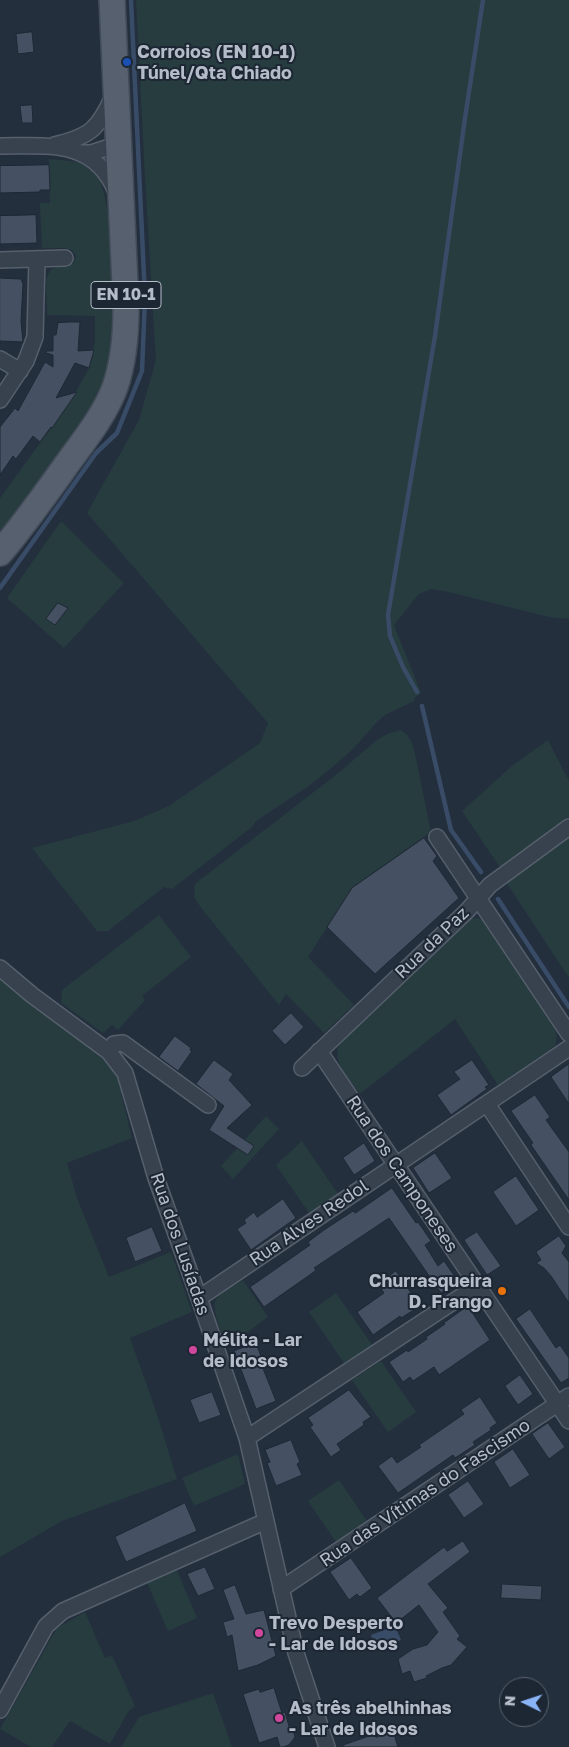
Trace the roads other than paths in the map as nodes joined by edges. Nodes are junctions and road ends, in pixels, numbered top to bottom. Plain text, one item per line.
1 (112, 0) edge
2 (115, 90) junction
3 (81, 136) junction
4 (118, 144) junction
5 (0, 146) edge
6 (50, 146) junction
7 (81, 153) junction
8 (122, 220) junction
9 (65, 258) dead end
10 (37, 259) junction
11 (0, 260) edge
12 (0, 359) edge
13 (20, 371) junction
14 (0, 400) edge
15 (0, 553) edge
16 (569, 827) edge
17 (437, 837) dead end
18 (478, 897) junction
19 (0, 968) edge
20 (569, 1034) edge
21 (569, 1048) edge
22 (319, 1051) junction
23 (109, 1052) junction
24 (302, 1068) dead end
25 (487, 1104) junction
26 (208, 1105) dead end
27 (395, 1165) junction
28 (569, 1228) edge
29 (477, 1286) junction
30 (199, 1298) junction
31 (563, 1400) edge
32 (569, 1421) edge
33 (247, 1438) junction
34 (266, 1521) junction
35 (281, 1589) junction
36 (0, 1710) edge
37 (327, 1747) edge

1 - 2 main road, EN 10-1
2 - 3 street
2 - 4 main road, EN 10-1
3 - 4 street
3 - 6 street
4 - 7 street
4 - 8 main road, EN 10-1
5 - 6 street
6 - 7 street
7 - 8 street
8 - 15 main road, EN 10-1
9 - 10 street
10 - 11 street
10 - 13 street
12 - 13 street
13 - 14 street
16 - 18 street, Rua da Paz
17 - 18 street
18 - 20 street
18 - 22 street, Rua da Paz
19 - 23 street, Rua dos Lusíadas
21 - 25 street, Rua Alves Redol
22 - 24 street, Rua da Paz
22 - 27 street, Rua dos Camponeses
23 - 26 street
23 - 30 street, Rua dos Lusíadas
25 - 27 street, Rua Alves Redol
25 - 28 street
27 - 29 street, Rua dos Camponeses
27 - 30 street, Rua Alves Redol
29 - 31 street, Rua dos Camponeses
29 - 33 street
30 - 33 street, Rua dos Lusíadas
31 - 32 street, Rua dos Camponeses
31 - 35 street, Rua das Vítimas do Fascismo
33 - 34 street, Rua dos Lusíadas
34 - 35 street, Rua dos Lusíadas
34 - 36 street
35 - 37 street, Rua dos Lusíadas

